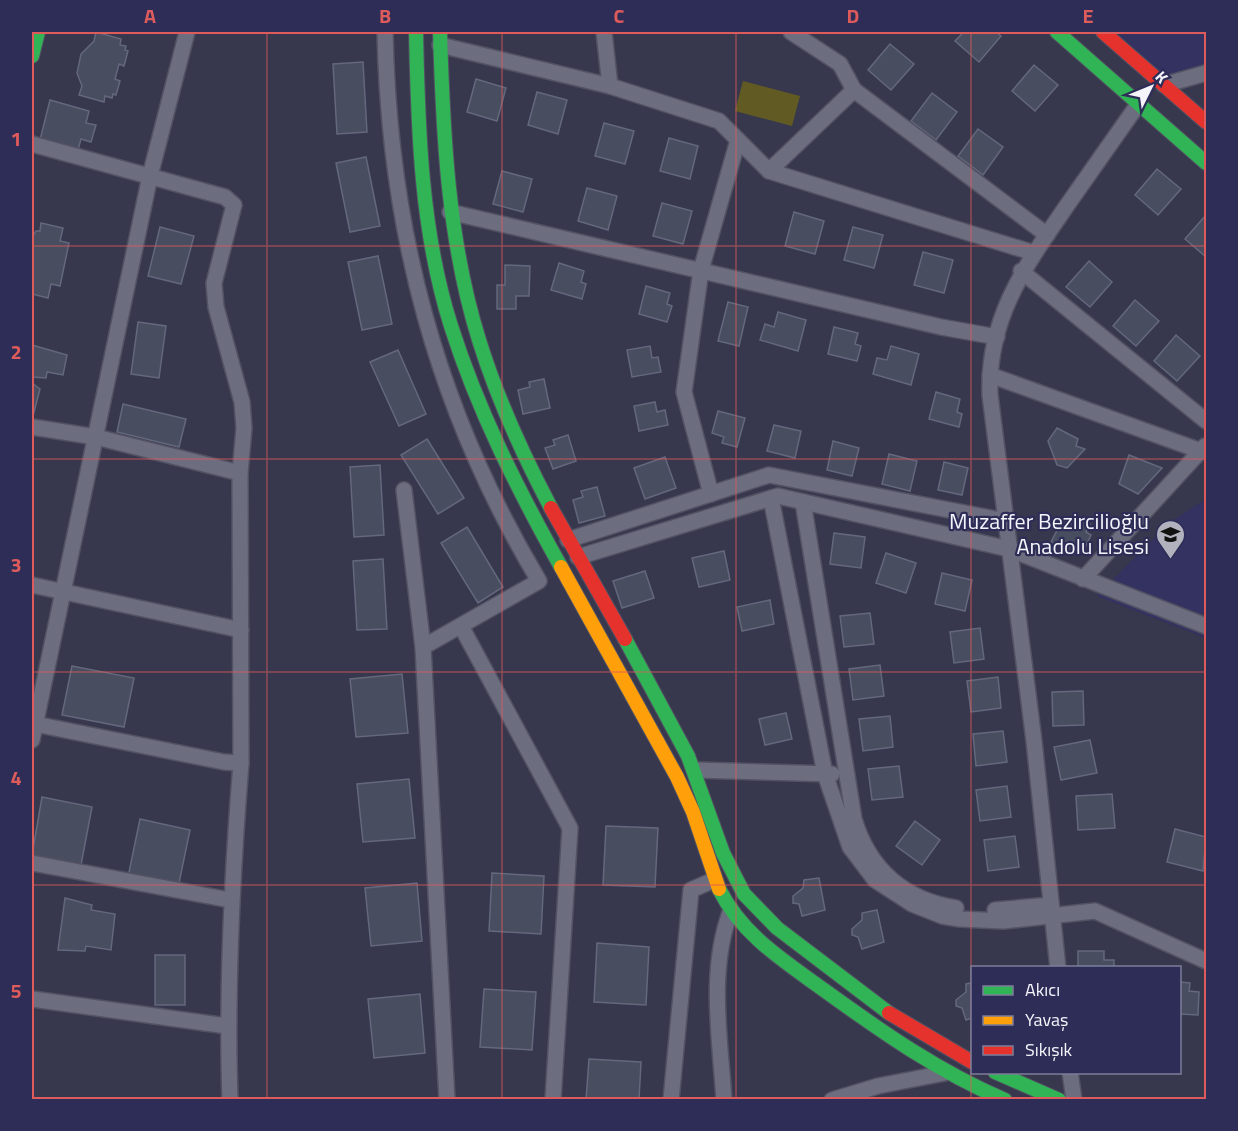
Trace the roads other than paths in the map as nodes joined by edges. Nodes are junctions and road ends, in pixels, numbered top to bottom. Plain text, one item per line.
1 (38, 32) edge
2 (187, 32) edge
3 (385, 32) edge
4 (416, 32) edge
5 (604, 32) edge
6 (791, 32) edge
7 (1057, 32) edge
8 (1103, 32) edge
9 (440, 38) edge
10 (32, 56) edge
11 (1206, 73) edge
12 (1164, 85) junction
13 (610, 86) junction
14 (854, 90) junction
15 (1139, 103) junction
16 (1206, 122) edge
17 (738, 140) junction
18 (32, 144) edge
19 (1206, 163) edge
20 (769, 171) junction
21 (150, 176) junction
22 (450, 212) junction
23 (1047, 235) junction
24 (1034, 254) junction
25 (700, 270) junction
26 (1021, 271) junction
27 (997, 337) junction
28 (990, 375) junction
29 (1206, 421) edge
30 (32, 427) edge
31 (96, 437) junction
32 (1204, 448) edge
33 (240, 473) junction
34 (404, 490) dead end
35 (711, 494) junction
36 (771, 498) junction
37 (802, 502) junction
38 (1006, 521) junction
39 (568, 540) junction
40 (1009, 549) junction
41 (578, 557) junction
42 (564, 571) junction
43 (1083, 579) junction
44 (539, 581) junction
45 (32, 585) edge
46 (64, 592) junction
47 (461, 626) junction
48 (1206, 626) edge
49 (241, 630) junction
50 (423, 647) junction
51 (35, 724) junction
52 (32, 740) edge
53 (241, 762) junction
54 (694, 770) junction
55 (825, 774) junction
56 (847, 775) junction
57 (32, 863) edge
58 (714, 880) junction
59 (230, 900) junction
60 (731, 910) junction
61 (1052, 910) junction
62 (1206, 961) edge
63 (1058, 966) edge
64 (32, 999) edge
65 (227, 1026) junction
66 (971, 1061) edge
67 (945, 1073) junction
68 (999, 1074) edge
69 (1070, 1074) edge
70 (230, 1100) edge
71 (447, 1100) edge
72 (553, 1100) edge
73 (671, 1100) edge
74 (724, 1100) edge
75 (832, 1100) edge
76 (1005, 1100) edge
77 (1059, 1100) edge
78 (1074, 1100) edge

1 - 10 street
2 - 21 street
3 - 44 street
4 - 42 street
5 - 13 street
6 - 14 street
7 - 15 street
8 - 12 street
9 - 13 street
9 - 22 street
11 - 12 street
12 - 16 street
13 - 17 street
14 - 20 street
14 - 23 street
15 - 19 street
15 - 23 street
17 - 20 street
17 - 25 street
18 - 21 street
20 - 24 street
21 - 31 street
21 - 33 street
22 - 25 street
22 - 39 street
23 - 24 street
24 - 26 street
25 - 27 street
25 - 35 street
26 - 27 street
26 - 29 street
27 - 28 street
28 - 32 street
28 - 38 street
30 - 31 street
31 - 33 street
31 - 46 street
32 - 43 street
33 - 49 street
34 - 50 street
35 - 38 street
35 - 39 street
36 - 37 street
36 - 41 street
36 - 55 street
37 - 40 street
37 - 56 street
38 - 40 street
39 - 41 street
40 - 43 street
40 - 61 street
41 - 54 street
42 - 44 street
42 - 58 street
43 - 48 street
44 - 47 street
45 - 46 street
46 - 49 street
46 - 51 street
47 - 50 street
47 - 72 street
49 - 53 street
50 - 71 street
51 - 52 street
51 - 53 street
53 - 59 street
54 - 55 street
54 - 66 street
55 - 56 street
55 - 61 street
56 - 61 street
57 - 59 street
58 - 60 street
58 - 73 street
59 - 65 street
60 - 67 street
60 - 74 street
61 - 62 street
61 - 63 street
64 - 65 street
65 - 70 street
67 - 75 street
67 - 76 street
68 - 77 street
69 - 78 street

